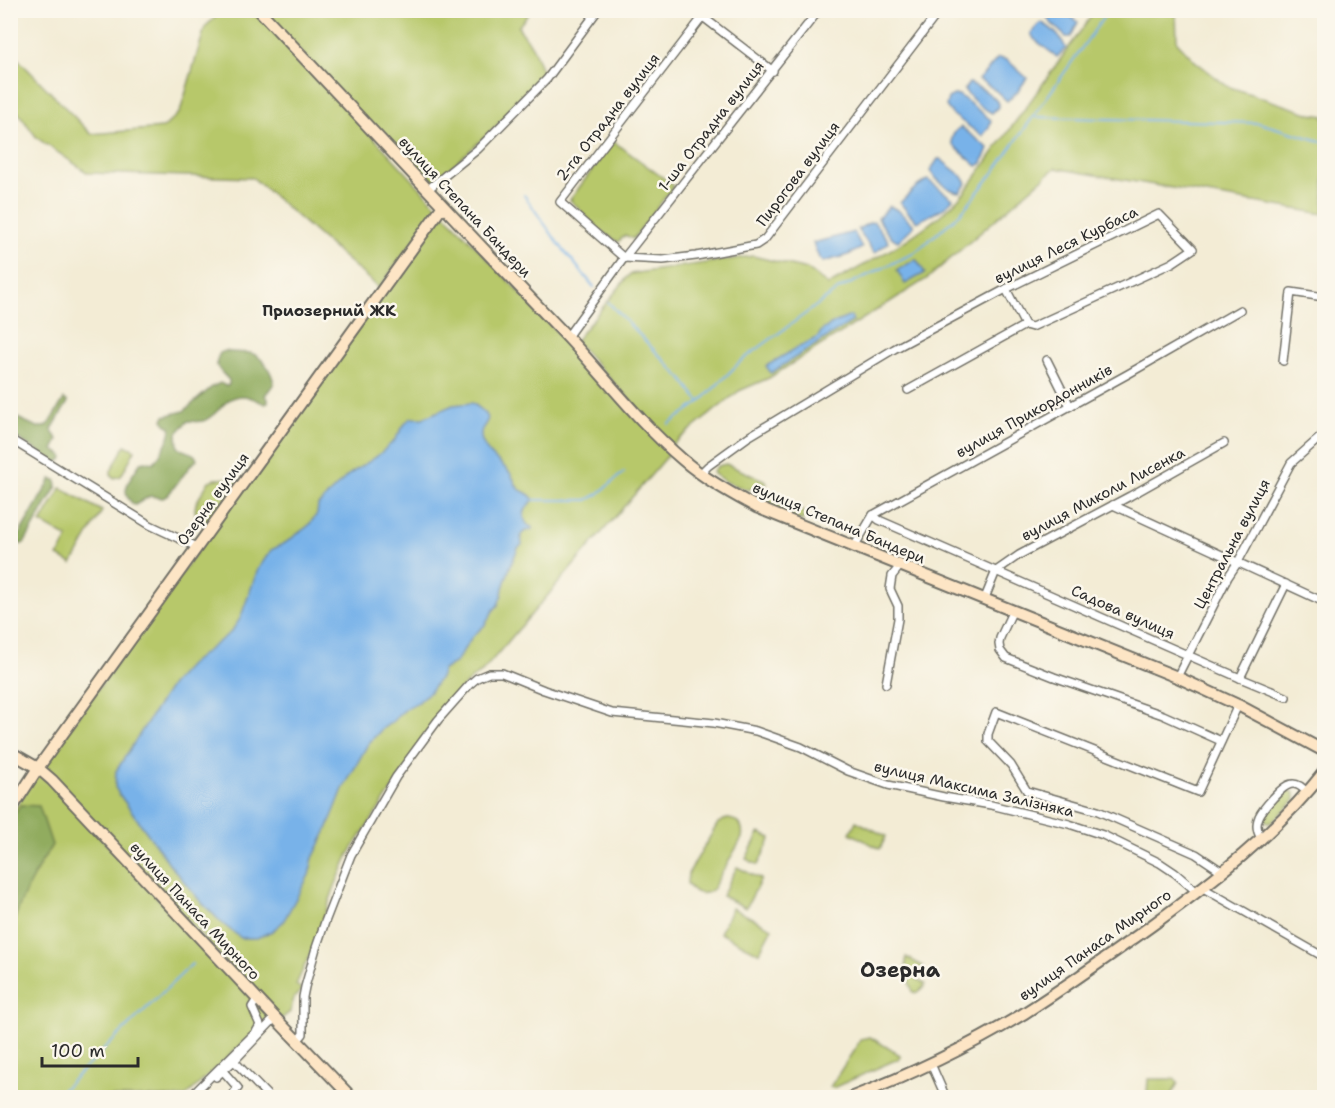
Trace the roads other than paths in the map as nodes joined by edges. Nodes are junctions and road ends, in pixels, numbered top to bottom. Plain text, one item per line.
1 (259, 10) edge
2 (598, 10) edge
3 (694, 10) edge
4 (708, 10) edge
5 (819, 10) edge
6 (940, 10) edge
7 (703, 18) junction
8 (773, 71) junction
9 (427, 190) junction
10 (442, 207) junction
11 (624, 258) junction
12 (1006, 289) junction
13 (1324, 297) edge
14 (1240, 310) dead end
15 (1025, 325) junction
16 (567, 337) junction
17 (1047, 360) dead end
18 (1283, 361) dead end
19 (908, 390) dead end
20 (1071, 406) junction
21 (1324, 434) edge
22 (10, 439) edge
23 (1224, 443) dead end
24 (701, 473) junction
25 (1113, 505) junction
26 (873, 515) junction
27 (197, 547) junction
28 (854, 547) junction
29 (1238, 562) junction
30 (900, 566) junction
31 (996, 571) junction
32 (1286, 584) junction
33 (985, 598) junction
34 (1324, 602) edge
35 (1013, 610) junction
36 (1188, 655) junction
37 (1177, 676) junction
38 (1240, 678) junction
39 (886, 684) dead end
40 (1286, 697) dead end
41 (1238, 705) junction
42 (1221, 741) junction
43 (1324, 751) edge
44 (10, 752) edge
45 (38, 768) junction
46 (1324, 772) edge
47 (1307, 793) junction
48 (10, 811) edge
49 (1261, 838) junction
50 (1223, 872) junction
51 (1200, 890) junction
52 (1324, 957) edge
53 (257, 999) junction
54 (275, 1018) junction
55 (297, 1041) junction
56 (234, 1061) junction
57 (931, 1064) junction
58 (223, 1071) junction
59 (189, 1098) edge
60 (196, 1098) edge
61 (229, 1098) edge
62 (270, 1098) edge
63 (352, 1098) edge
64 (850, 1098) edge
65 (946, 1098) edge

1 - 9 main road, вулиця Степана Бандери
2 - 9 street
3 - 7 street
4 - 7 street, 2-га Отрадна вулиця
5 - 8 street, 1-ша Отрадна вулиця
6 - 11 street, Пирогова вулиця
7 - 8 street
7 - 11 street, 2-га Отрадна вулиця
8 - 11 street, 1-ша Отрадна вулиця
9 - 10 main road, вулиця Степана Бандери
10 - 16 main road, вулиця Степана Бандери
10 - 27 main road, Озерна вулиця
11 - 16 street, 1-ша Отрадна вулиця
12 - 15 street
12 - 15 street, вулиця Леся Курбаса
12 - 24 street, вулиця Леся Курбаса
13 - 18 street
14 - 20 street, вулиця Прикордонників
15 - 19 street, вулиця Леся Курбаса
16 - 24 main road, вулиця Степана Бандери
17 - 20 street
20 - 26 street, вулиця Прикордонників
21 - 29 street, Центральна вулиця
22 - 27 street
23 - 25 street, вулиця Миколи Лисенка
24 - 28 main road, вулиця Степана Бандери
25 - 29 street
25 - 31 street, вулиця Миколи Лисенка
26 - 28 street
26 - 31 street, Садова вулиця
27 - 45 main road, Озерна вулиця
28 - 30 main road, вулиця Степана Бандери
29 - 32 street
29 - 36 street, Центральна вулиця
30 - 33 main road, вулиця Степана Бандери
30 - 39 street
31 - 33 street
31 - 36 street, Садова вулиця
32 - 34 street
32 - 38 street
33 - 35 main road, вулиця Степана Бандери
35 - 37 main road, вулиця Степана Бандери
35 - 42 street
36 - 37 street, Центральна вулиця
36 - 38 street, Садова вулиця
37 - 41 main road, вулиця Степана Бандери
38 - 40 street, Садова вулиця
41 - 42 street
41 - 43 main road, вулиця Степана Бандери
42 - 50 street, вулиця Максима Залізняка
44 - 45 main road, вулиця Панаса Мирного
45 - 48 main road, Озерна вулиця
45 - 53 main road, вулиця Панаса Мирного
46 - 47 main road, вулиця Панаса Мирного
47 - 49 main road, вулиця Панаса Мирного
47 - 49 street
49 - 50 main road, вулиця Панаса Мирного
50 - 51 main road, вулиця Панаса Мирного
51 - 52 street, вулиця Максима Залізняка
51 - 55 street, вулиця Максима Залізняка
51 - 57 main road, вулиця Панаса Мирного
53 - 54 main road, вулиця Панаса Мирного
53 - 59 street
54 - 55 main road, вулиця Панаса Мирного
54 - 56 street
55 - 63 main road, вулиця Панаса Мирного
56 - 58 street
56 - 62 street
57 - 64 main road, вулиця Панаса Мирного
57 - 65 street
58 - 60 street
58 - 61 street

